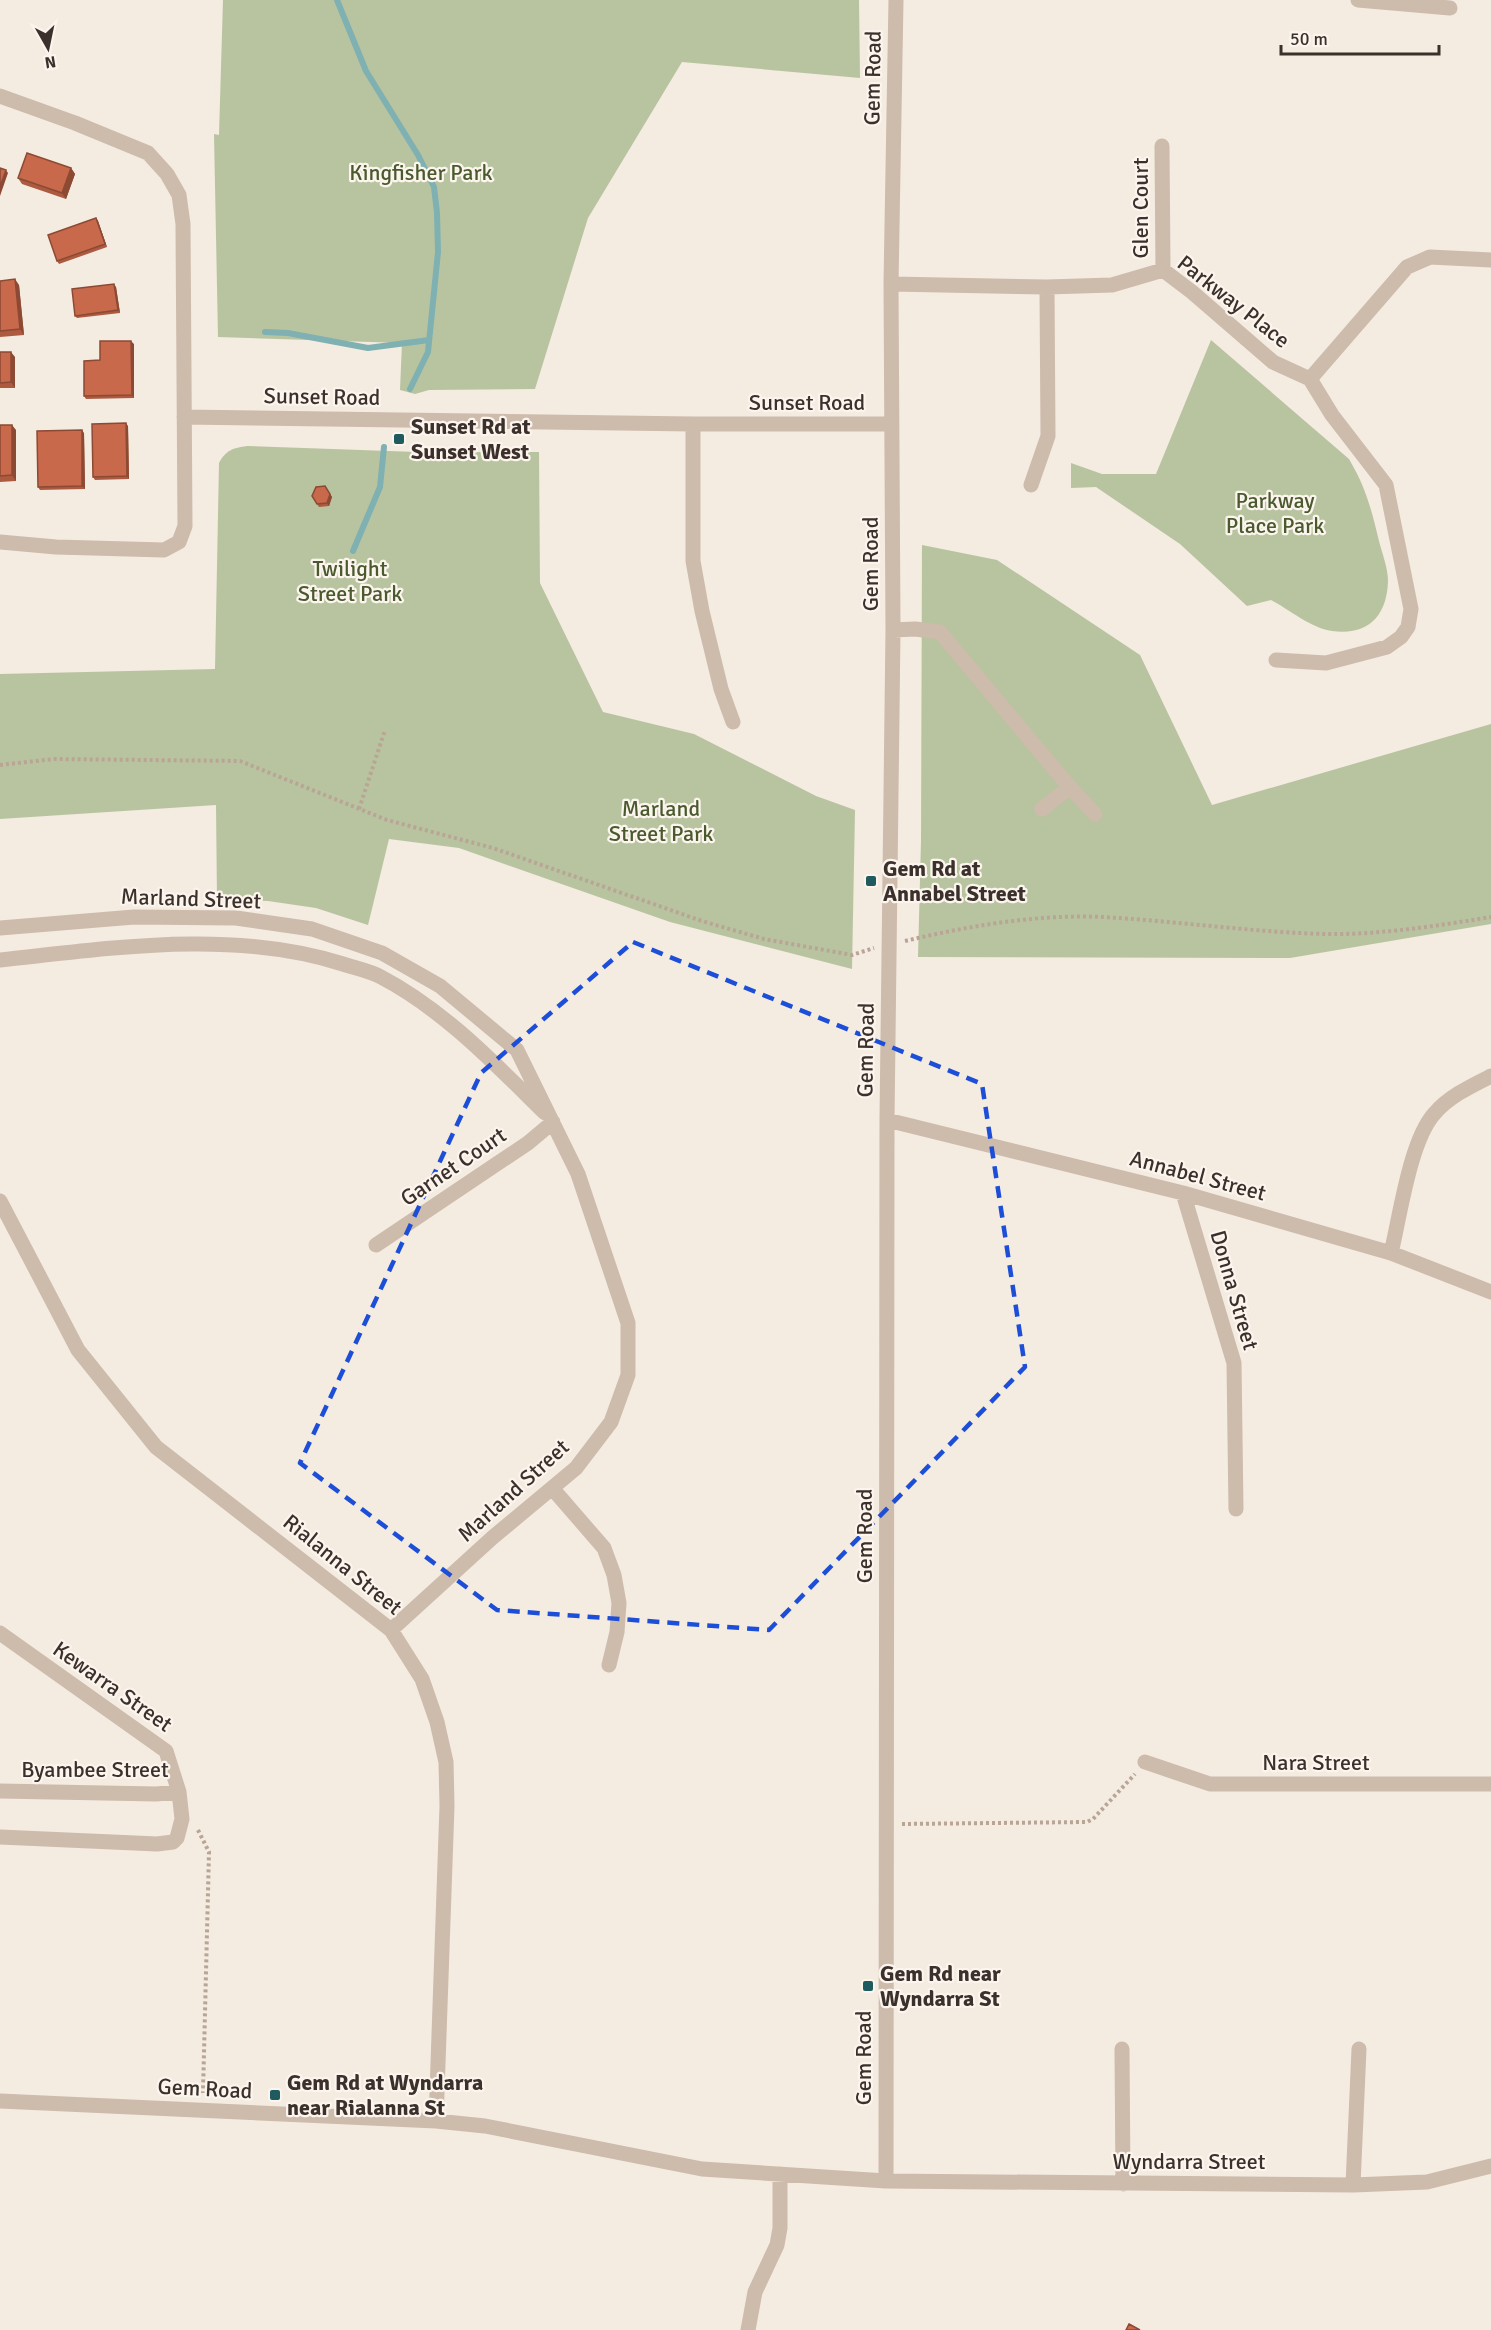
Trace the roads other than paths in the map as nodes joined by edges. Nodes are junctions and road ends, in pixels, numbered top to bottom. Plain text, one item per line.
1 (896, 0) edge
2 (1358, 0) edge
3 (1450, 8) dead end
4 (0, 96) edge
5 (1162, 146) dead end
6 (1491, 260) edge
7 (1163, 270) junction
8 (891, 284) junction
9 (1047, 287) junction
10 (1310, 379) junction
11 (184, 417) junction
12 (693, 424) junction
13 (892, 424) junction
14 (1031, 485) dead end
15 (0, 542) edge
16 (893, 630) junction
17 (1275, 660) dead end
18 (732, 722) dead end
19 (1070, 787) junction
20 (1042, 810) dead end
21 (1095, 814) dead end
22 (0, 928) edge
23 (0, 960) edge
24 (1491, 1076) edge
25 (887, 1120) junction
26 (553, 1122) junction
27 (1183, 1193) junction
28 (0, 1201) edge
29 (376, 1245) dead end
30 (1391, 1253) junction
31 (1491, 1292) edge
32 (552, 1488) junction
33 (1236, 1509) dead end
34 (391, 1630) junction
35 (0, 1633) edge
36 (609, 1665) dead end
37 (1145, 1762) road end
38 (1491, 1784) edge
39 (0, 1791) edge
40 (179, 1792) junction
41 (0, 1837) edge
42 (1122, 2049) dead end
43 (1359, 2049) dead end
44 (0, 2101) edge
45 (436, 2121) junction
46 (1491, 2166) edge
47 (780, 2174) junction
48 (886, 2181) junction
49 (1123, 2184) junction
50 (1353, 2185) junction
51 (748, 2330) edge

1 - 8 street, Gem Road
2 - 3 street
4 - 11 street
5 - 7 street, Glen Court
6 - 10 street
7 - 9 street, Parkway Place
7 - 10 street, Parkway Place
8 - 9 street, Parkway Place
8 - 13 street, Gem Road
9 - 14 street
10 - 17 street
11 - 12 street, Sunset Road
11 - 15 street
12 - 13 street, Sunset Road
12 - 18 street
13 - 16 street, Gem Road
16 - 19 street
16 - 25 street, Gem Road
19 - 20 street
19 - 21 street
22 - 26 street, Marland Street
23 - 26 street, Marland Street
24 - 30 street
25 - 27 street, Annabel Street
25 - 48 street, Gem Road
26 - 29 street, Garnet Court
26 - 32 street, Marland Street
27 - 30 street, Annabel Street
27 - 33 street, Donna Street
28 - 34 street, Rialanna Street
30 - 31 street, Annabel Street
32 - 34 street, Marland Street
32 - 36 street
34 - 45 street, Rialanna Street
35 - 40 street, Kewarra Street
37 - 38 street, Nara Street
39 - 40 street, Byambee Street
40 - 41 street, Byambee Street
42 - 49 street
43 - 50 street
44 - 45 street, Gem Road
45 - 47 street, Gem Road
46 - 50 street, Wyndarra Street
47 - 48 street, Gem Road
47 - 51 street
48 - 49 street, Wyndarra Street
49 - 50 street, Wyndarra Street

